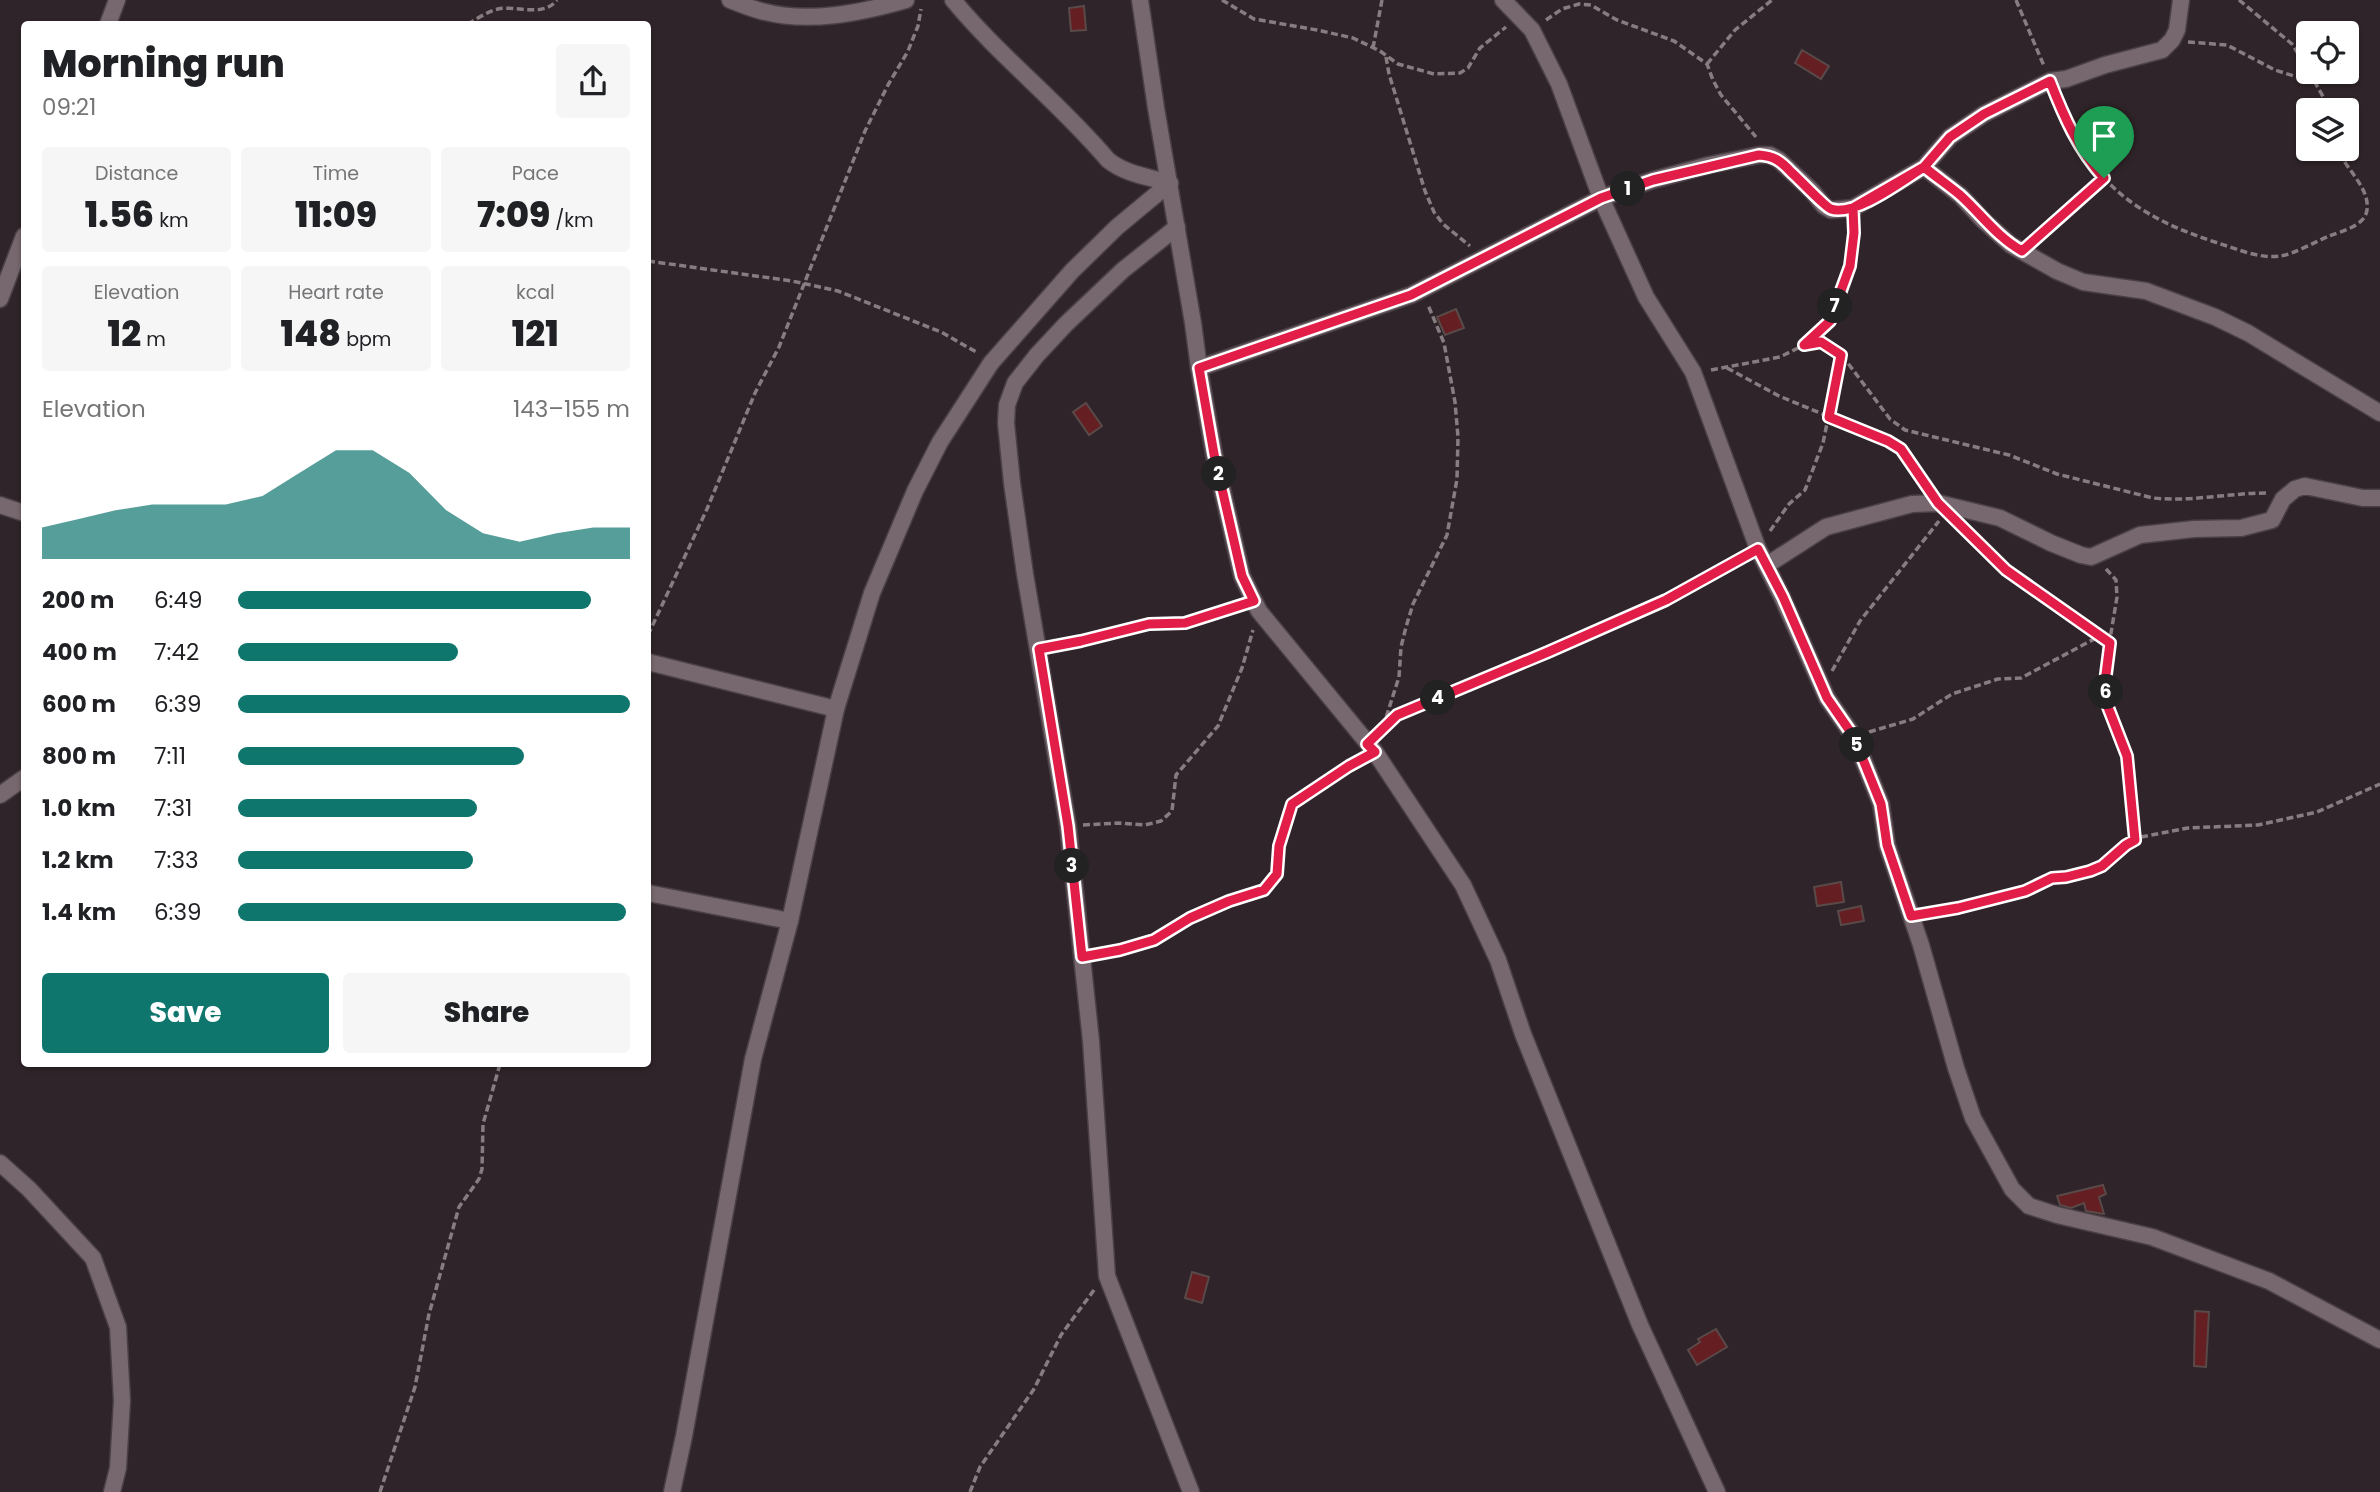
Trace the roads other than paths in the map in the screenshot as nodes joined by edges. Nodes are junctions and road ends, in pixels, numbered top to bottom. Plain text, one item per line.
1 (117, 0) edge
2 (730, 0) edge
3 (906, 0) edge
4 (953, 0) edge
5 (1140, 0) edge
6 (1503, 0) edge
7 (2181, 0) edge
8 (109, 21) edge
9 (1924, 167) junction
10 (1170, 183) junction
11 (1601, 198) junction
12 (1177, 227) junction
13 (21, 244) edge
14 (0, 299) edge
15 (1199, 368) junction
16 (2380, 413) edge
17 (2380, 498) edge
18 (0, 505) edge
19 (21, 512) edge
20 (1767, 565) junction
21 (651, 663) edge
22 (836, 709) junction
23 (21, 780) edge
24 (0, 795) edge
25 (651, 894) edge
26 (790, 921) junction
27 (0, 1163) edge
28 (2380, 1340) edge
29 (112, 1492) edge
30 (671, 1492) edge
31 (1191, 1492) edge
32 (1717, 1492) edge

1 - 8 street
2 - 3 street
4 - 10 street
5 - 10 street
6 - 11 street
7 - 9 street
9 - 11 street
9 - 16 street
10 - 12 street
10 - 22 street
11 - 15 street
11 - 20 street
12 - 15 street
12 - 31 street
13 - 14 street
15 - 32 street
17 - 20 street
18 - 19 street
20 - 28 street
21 - 22 street
22 - 26 street
23 - 24 street
25 - 26 street
26 - 30 street
27 - 29 street

